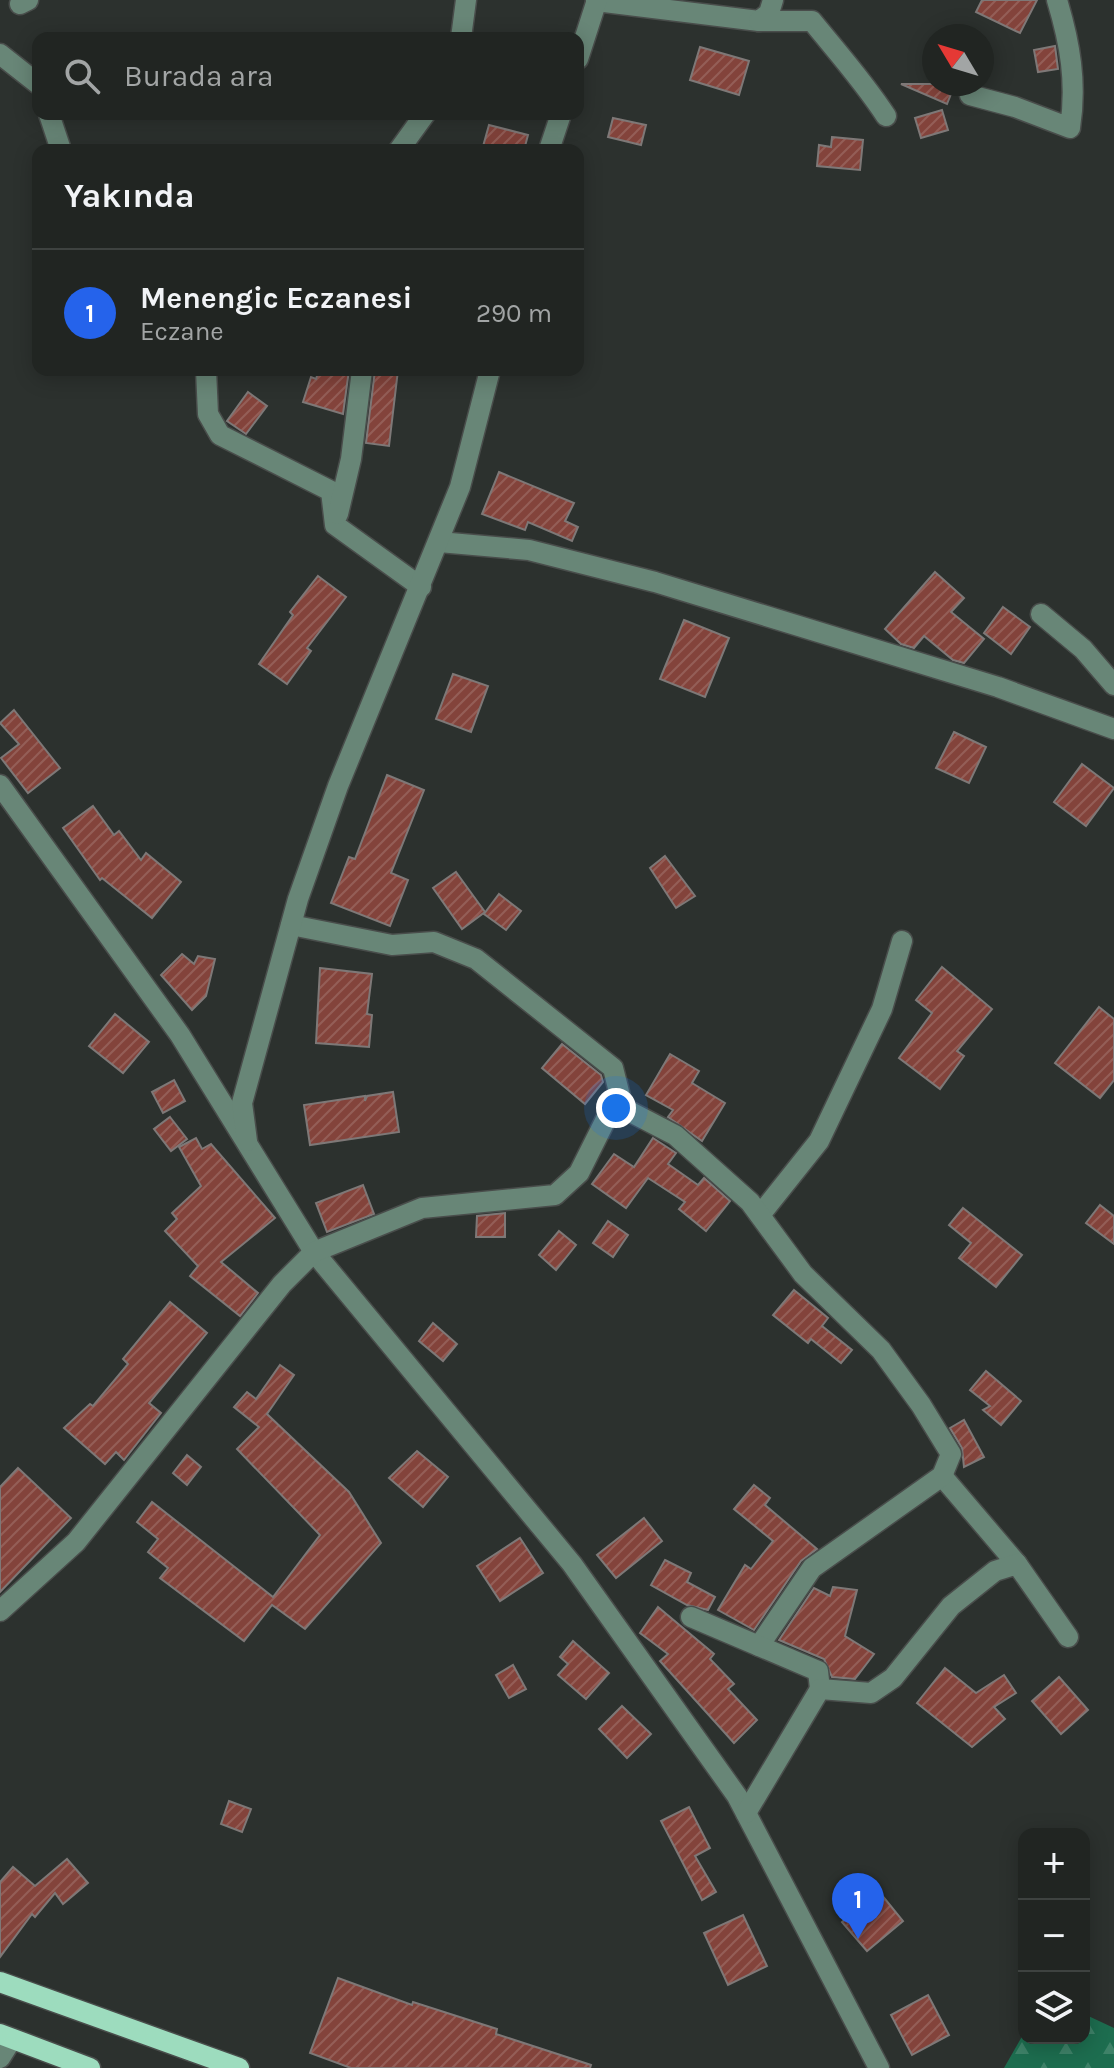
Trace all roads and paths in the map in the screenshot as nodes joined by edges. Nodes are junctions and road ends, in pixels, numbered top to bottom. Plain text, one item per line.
1 (466, 0) edge
2 (773, 0) edge
3 (1057, 0) edge
4 (596, 1) edge
5 (759, 21) junction
6 (462, 32) edge
7 (584, 40) edge
8 (0, 54) edge
9 (32, 79) edge
10 (974, 96) edge
11 (886, 116) dead end
12 (51, 120) edge
13 (421, 120) edge
14 (559, 120) edge
15 (59, 144) edge
16 (403, 144) edge
17 (551, 144) edge
18 (206, 376) edge
19 (361, 376) edge
20 (488, 376) edge
21 (335, 525) junction
22 (439, 542) junction
23 (421, 587) junction
24 (1041, 614) dead end
25 (1114, 685) edge
26 (1114, 729) edge
27 (2, 791) edge
28 (291, 925) junction
29 (902, 941) dead end
30 (623, 1108) junction
31 (248, 1149) junction
32 (760, 1215) junction
33 (314, 1252) junction
34 (942, 1476) junction
35 (1017, 1564) junction
36 (0, 1611) edge
37 (691, 1617) dead end
38 (1068, 1637) dead end
39 (759, 1646) junction
40 (820, 1689) junction
41 (746, 1813) junction
42 (0, 1982) edge
43 (6, 2037) edge
44 (0, 2058) edge
45 (90, 2068) edge
46 (239, 2068) edge
47 (879, 2068) edge

1 - 6 street
2 - 5 street
3 - 10 street
4 - 5 street
4 - 7 street
5 - 11 street
8 - 9 street
12 - 15 street
13 - 16 street
14 - 17 street
18 - 21 street
19 - 21 street
20 - 22 street
21 - 23 street
22 - 23 street
22 - 26 street
23 - 28 street
24 - 25 street
27 - 31 street
28 - 30 street
28 - 31 street
29 - 32 street
30 - 32 street
30 - 33 street
31 - 33 street
32 - 34 street
33 - 36 street
33 - 41 street
34 - 35 street
34 - 39 street
35 - 38 street
35 - 40 street
37 - 39 street
39 - 40 street
40 - 41 street
41 - 47 street
42 - 46 main road
43 - 44 street
43 - 45 main road

